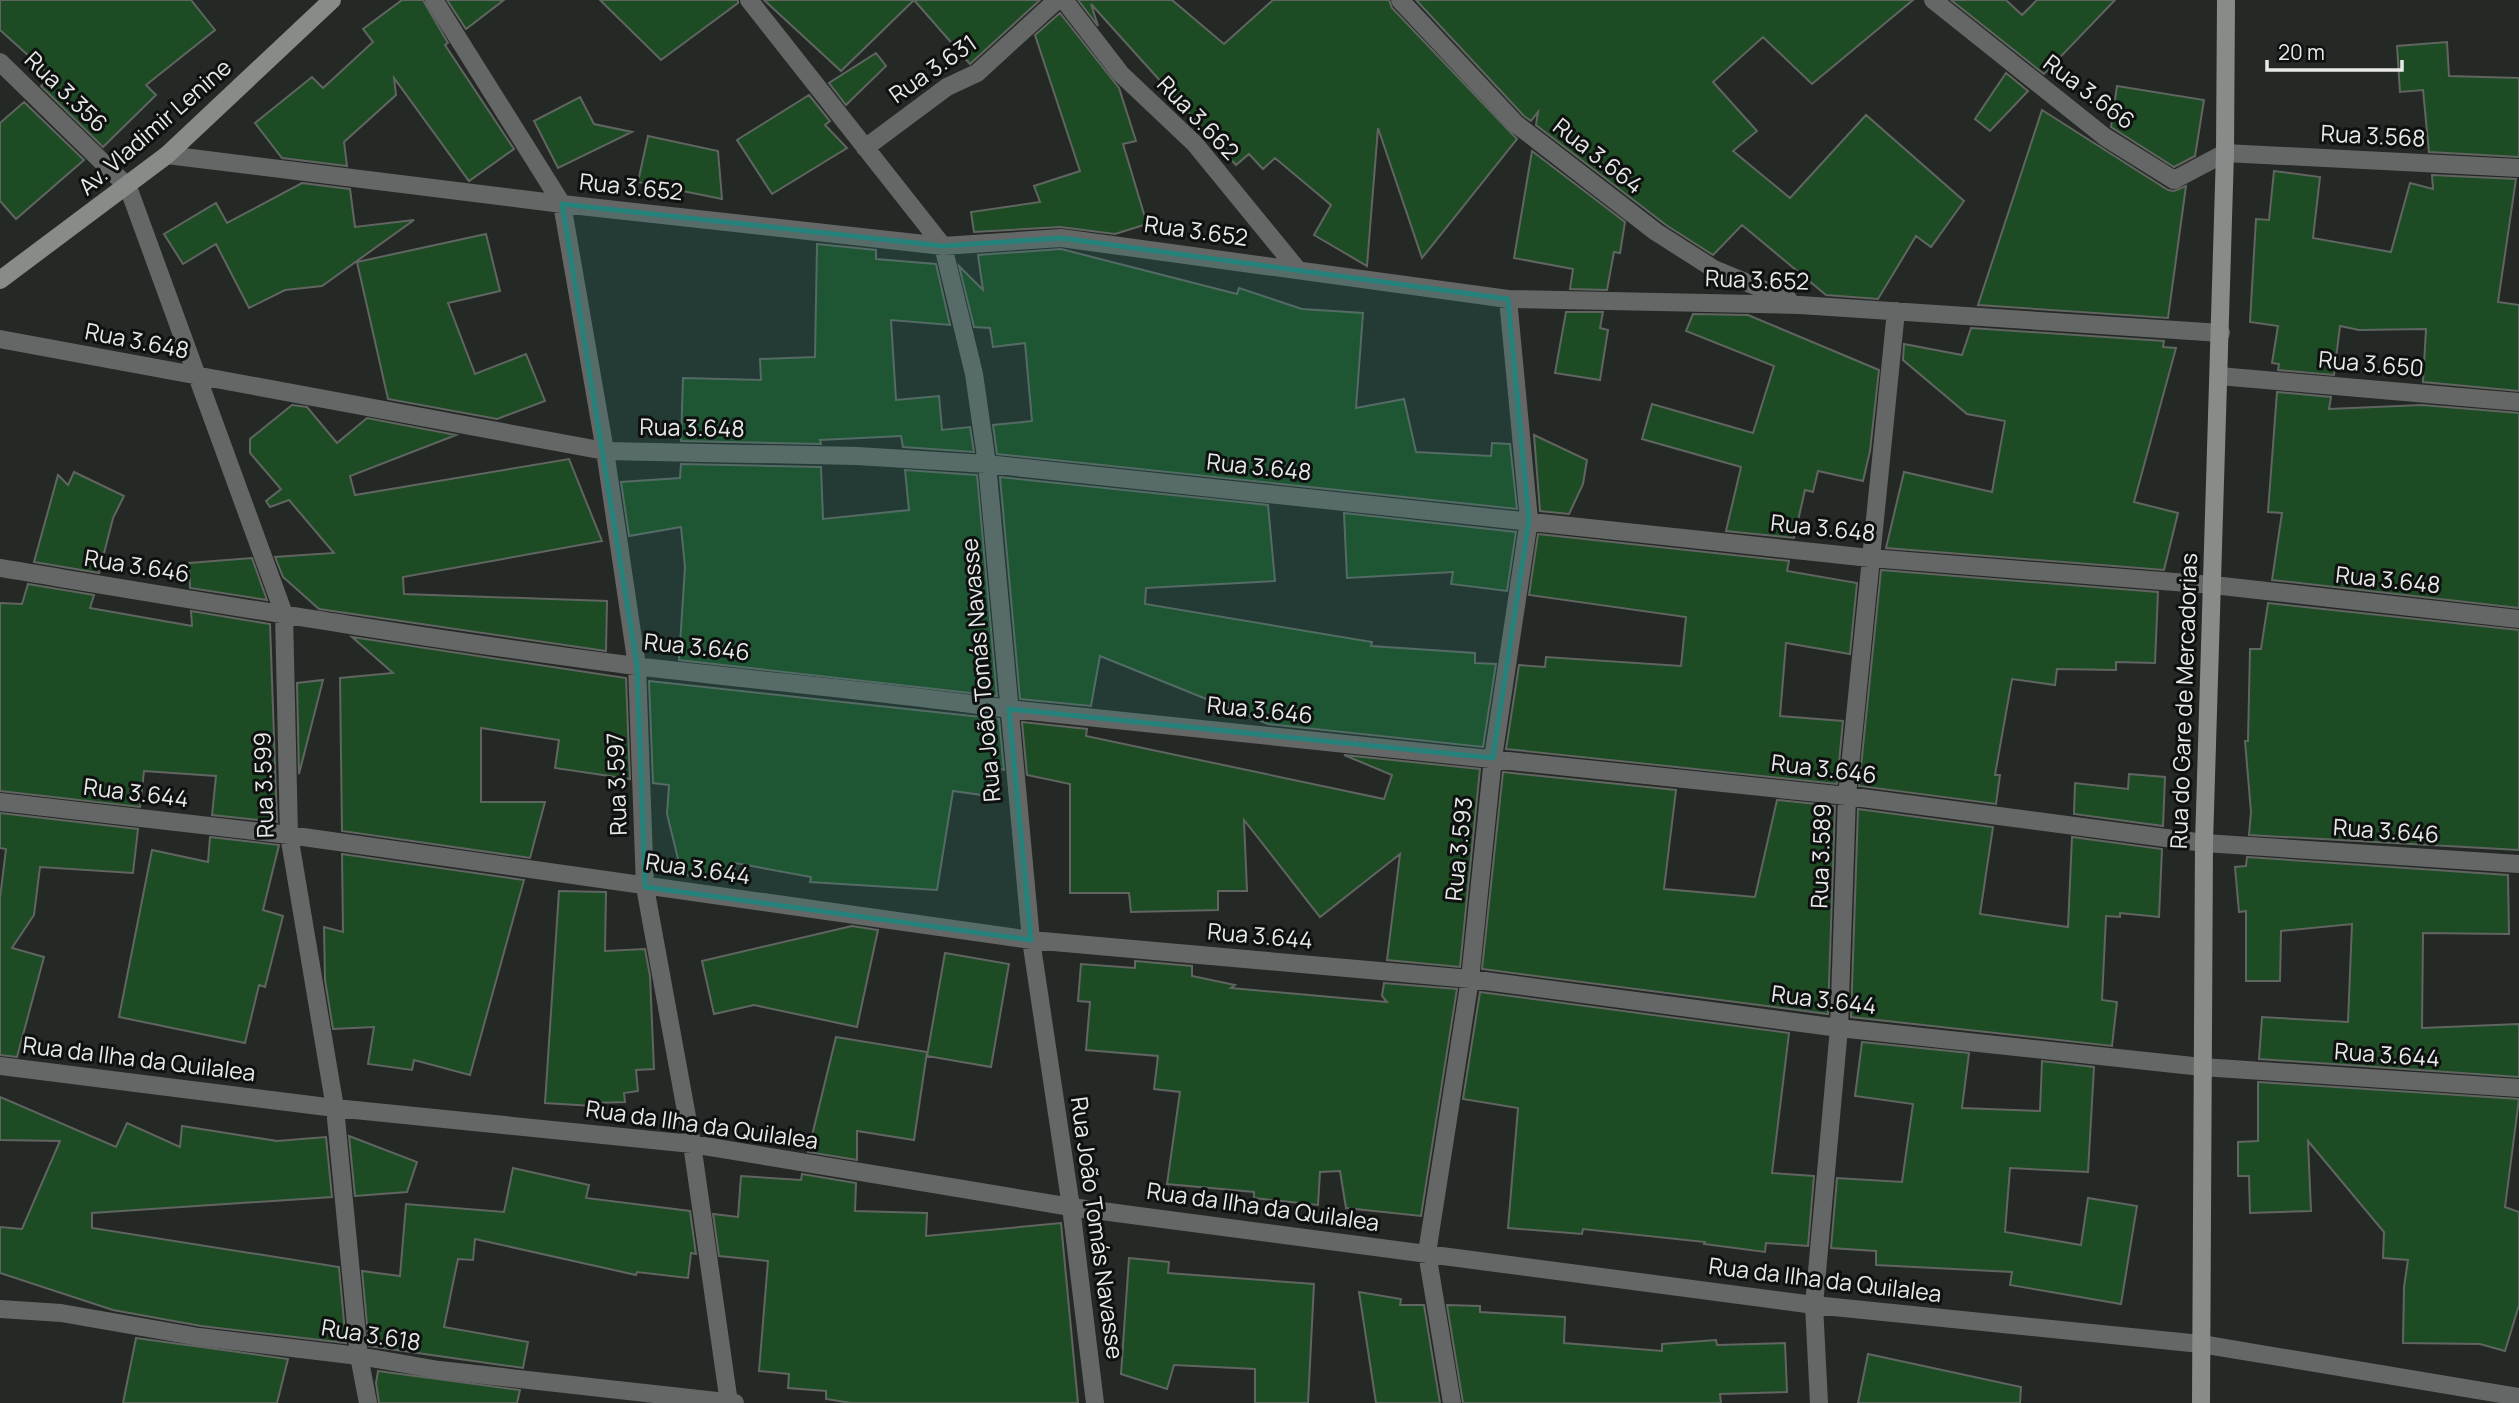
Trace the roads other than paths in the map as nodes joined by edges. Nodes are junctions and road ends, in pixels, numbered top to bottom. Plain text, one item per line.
1 (332, 0) edge
2 (434, 0) edge
3 (749, 0) edge
4 (1058, 0) edge
5 (1064, 0) edge
6 (1400, 0) edge
7 (1933, 0) edge
8 (2225, 0) edge
9 (0, 62) edge
10 (865, 148) junction
11 (2225, 153) junction
12 (167, 155) junction
13 (2519, 167) edge
14 (128, 187) junction
15 (562, 204) junction
16 (943, 246) junction
17 (1298, 270) junction
18 (0, 280) edge
19 (1508, 299) junction
20 (1800, 305) junction
21 (1896, 311) junction
22 (2221, 333) junction
23 (0, 339) edge
24 (2219, 376) junction
25 (197, 377) junction
26 (2519, 402) edge
27 (605, 451) junction
28 (987, 464) junction
29 (1529, 520) junction
30 (1870, 558) junction
31 (0, 569) edge
32 (2213, 585) junction
33 (284, 614) junction
34 (2519, 619) edge
35 (637, 666) junction
36 (1009, 709) junction
37 (1493, 758) junction
38 (1847, 796) junction
39 (0, 802) edge
40 (289, 835) junction
41 (2204, 843) junction
42 (2519, 864) edge
43 (645, 887) junction
44 (1031, 940) junction
45 (1470, 979) junction
46 (1839, 1028) junction
47 (0, 1066) edge
48 (2202, 1067) junction
49 (2519, 1088) edge
50 (335, 1108) junction
51 (692, 1144) junction
52 (1071, 1206) junction
53 (1427, 1254) junction
54 (1814, 1305) junction
55 (0, 1309) edge
56 (2201, 1344) junction
57 (359, 1356) junction
58 (2519, 1396) edge
59 (368, 1403) edge
60 (731, 1403) edge
61 (1095, 1403) edge
62 (1452, 1403) edge
63 (1819, 1403) edge
64 (2201, 1403) edge

1 - 12 street, Av. Vladimir Lenine
2 - 15 street
3 - 10 street, Rua João Tomás Navasse
4 - 10 street, Rua 3.631
5 - 17 street, Rua 3.662
6 - 20 street, Rua 3.664
7 - 11 street, Rua 3.666
8 - 11 street, Rua do Gare de Mercadorias
9 - 14 street, Rua 3.356
10 - 16 street, Rua João Tomás Navasse
11 - 13 street, Rua 3.568
11 - 22 street, Rua do Gare de Mercadorias
12 - 14 street, Av. Vladimir Lenine
12 - 15 street, Rua 3.652
14 - 18 street, Av. Vladimir Lenine
14 - 25 street, Rua 3.599
15 - 16 street, Rua 3.652
15 - 27 street, Rua 3.597
16 - 17 street, Rua 3.652
16 - 28 street, Rua João Tomás Navasse
17 - 19 street, Rua 3.652
19 - 20 street, Rua 3.652
19 - 29 street, Rua 3.593
20 - 21 street, Rua 3.652
21 - 22 street, Rua 3.652
21 - 30 street, Rua 3.589
22 - 24 street, Rua do Gare de Mercadorias
23 - 25 street, Rua 3.648
24 - 26 street, Rua 3.650
24 - 32 street, Rua do Gare de Mercadorias
25 - 27 street, Rua 3.648
25 - 33 street, Rua 3.599
27 - 28 street, Rua 3.648
27 - 35 street, Rua 3.597
28 - 29 street, Rua 3.648
28 - 36 street, Rua João Tomás Navasse
29 - 30 street, Rua 3.648
29 - 37 street, Rua 3.593
30 - 32 street, Rua 3.648
30 - 38 street, Rua 3.589
31 - 33 street, Rua 3.646
32 - 34 street, Rua 3.648
32 - 41 street, Rua do Gare de Mercadorias
33 - 35 street, Rua 3.646
33 - 40 street, Rua 3.599
35 - 36 street, Rua 3.646
35 - 43 street, Rua 3.597
36 - 37 street, Rua 3.646
36 - 44 street, Rua João Tomás Navasse
37 - 38 street, Rua 3.646
37 - 45 street, Rua 3.593
38 - 41 street, Rua 3.646
38 - 46 street, Rua 3.589
39 - 40 street, Rua 3.644
40 - 43 street, Rua 3.644
40 - 50 street, Rua 3.599
41 - 42 street, Rua 3.646
41 - 48 street, Rua do Gare de Mercadorias
43 - 44 street, Rua 3.644
43 - 51 street, Rua 3.597
44 - 45 street, Rua 3.644
44 - 52 street, Rua João Tomás Navasse
45 - 46 street, Rua 3.644
45 - 53 street, Rua 3.593
46 - 48 street, Rua 3.644
46 - 54 street, Rua 3.589
47 - 50 street, Rua da Ilha da Quilalea
48 - 49 street, Rua 3.644
48 - 56 street, Rua do Gare de Mercadorias
50 - 51 street, Rua da Ilha da Quilalea
50 - 57 street, Rua 3.599
51 - 52 street, Rua da Ilha da Quilalea
51 - 60 street, Rua 3.597
52 - 53 street, Rua da Ilha da Quilalea
52 - 61 street, Rua João Tomás Navasse
53 - 54 street, Rua da Ilha da Quilalea
53 - 62 street, Rua 3.593
54 - 56 street, Rua da Ilha da Quilalea
54 - 63 street, Rua 3.589
55 - 57 street, Rua 3.618
56 - 58 street, Rua da Ilha da Quilalea
56 - 64 street, Rua do Gare de Mercadorias
57 - 59 street, Rua 3.599
57 - 60 street, Rua 3.618

